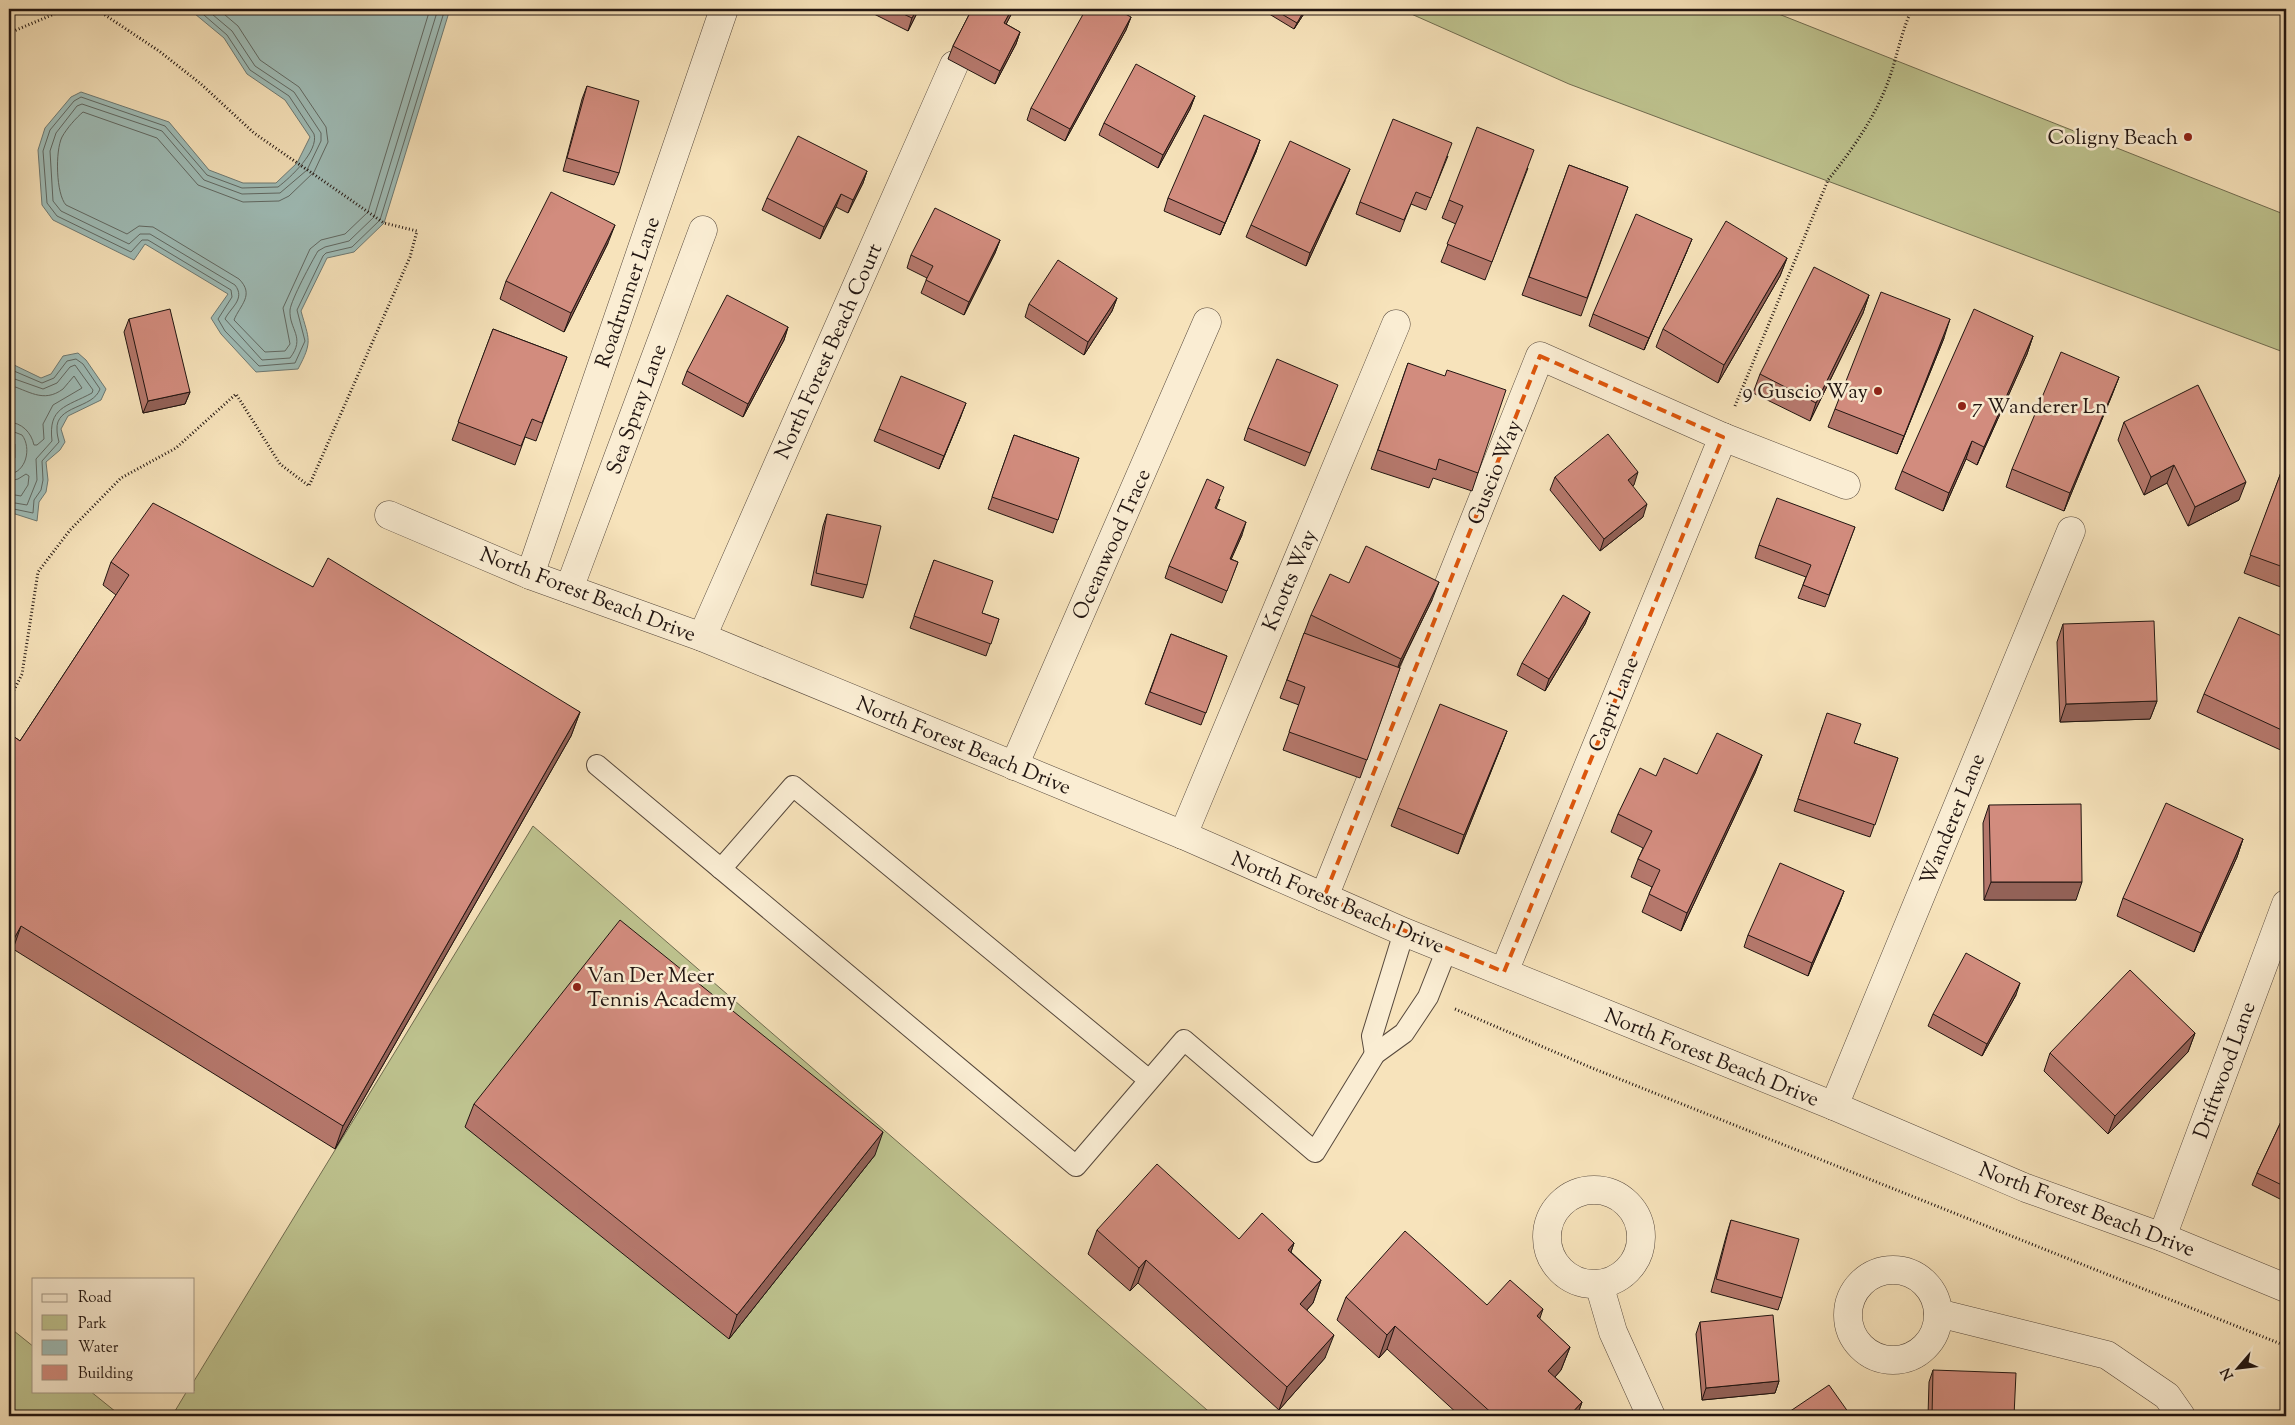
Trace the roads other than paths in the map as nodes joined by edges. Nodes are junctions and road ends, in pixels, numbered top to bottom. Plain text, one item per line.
1 (724, 9) edge
2 (954, 65) edge
3 (703, 230) dead end
4 (1207, 322) dead end
5 (1396, 324) dead end
6 (1723, 436) junction
7 (1846, 485) dead end
8 (389, 515) dead end
9 (2071, 531) dead end
10 (530, 575) junction
11 (569, 589) junction
12 (702, 637) junction
13 (597, 765) dead end
14 (1014, 766) junction
15 (1183, 835) junction
16 (721, 869) junction
17 (1324, 897) junction
18 (2286, 904) edge
19 (1404, 932) junction
20 (1447, 949) junction
21 (1504, 972) junction
22 (1375, 1054) junction
23 (1149, 1080) junction
24 (1834, 1106) junction
25 (2162, 1237) junction
26 (1599, 1284) dead end
27 (2286, 1288) edge
28 (1938, 1313) dead end
29 (1651, 1416) edge
30 (2181, 1416) edge

1 - 10 street, Roadrunner Lane
2 - 12 street, North Forest Beach Court
3 - 11 street, Sea Spray Lane
4 - 14 street, Oceanwood Trace
5 - 15 street, Knotts Way
6 - 7 street, Guscio Way
6 - 17 street, Guscio Way
6 - 21 street, Capri Lane
8 - 10 street, North Forest Beach Drive
9 - 24 street, Wanderer Lane
10 - 11 street, North Forest Beach Drive
11 - 12 street, North Forest Beach Drive
12 - 14 street, North Forest Beach Drive
13 - 16 lane
14 - 15 street, North Forest Beach Drive
15 - 17 street, North Forest Beach Drive
16 - 23 lane
16 - 23 lane
17 - 19 street, North Forest Beach Drive
18 - 25 street, Driftwood Lane
19 - 20 street, North Forest Beach Drive
19 - 22 lane
20 - 21 street, North Forest Beach Drive
20 - 22 lane
21 - 24 street, North Forest Beach Drive
22 - 23 lane
24 - 25 street, North Forest Beach Drive
25 - 27 street, North Forest Beach Drive
26 - 29 street
28 - 30 street

